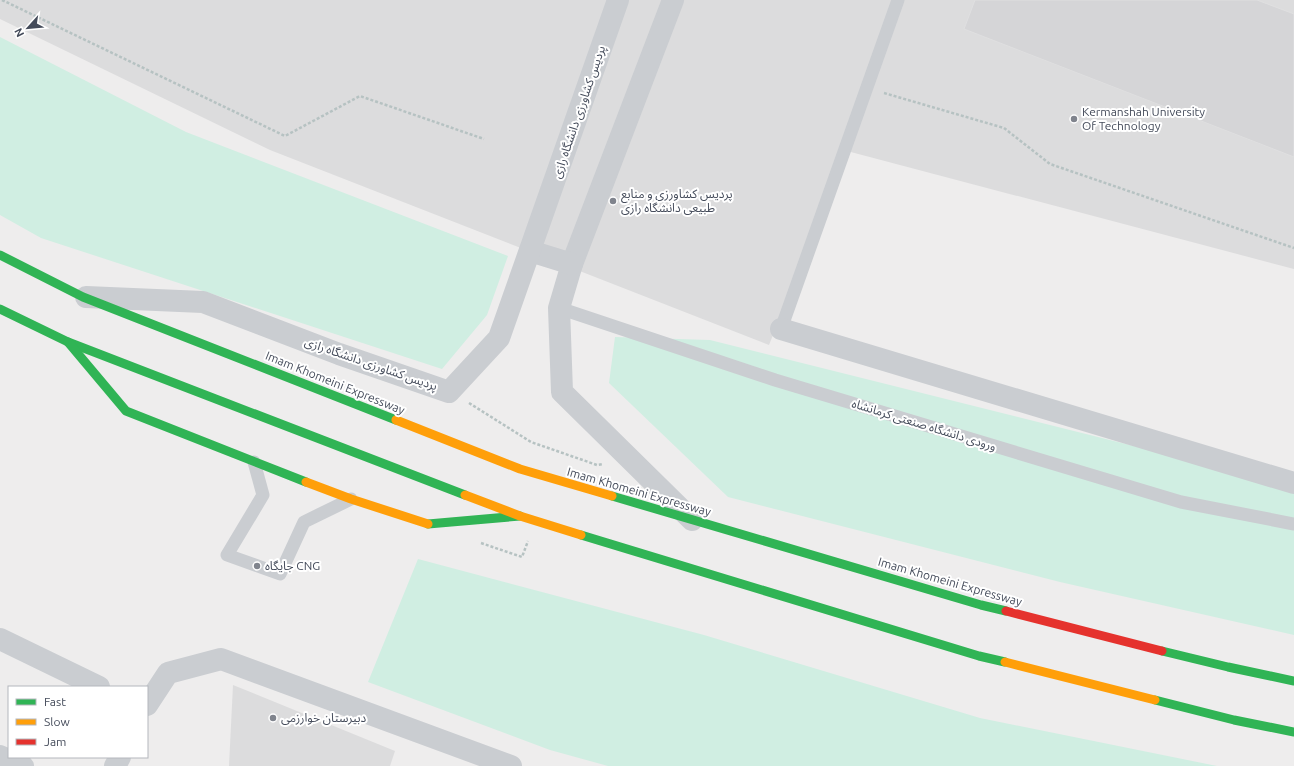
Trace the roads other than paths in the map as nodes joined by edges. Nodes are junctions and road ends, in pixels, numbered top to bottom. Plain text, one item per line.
1 (618, 0) edge
2 (673, 0) edge
3 (898, 0) edge
4 (530, 251) junction
5 (0, 255) edge
6 (572, 264) junction
7 (84, 297) junction
8 (559, 308) junction
9 (0, 309) edge
10 (781, 329) joint
11 (68, 342) junction
12 (254, 462) junction
13 (1294, 483) edge
14 (351, 499) junction
15 (520, 516) junction
16 (692, 520) junction
17 (1294, 524) edge
18 (0, 639) edge
19 (1294, 681) edge
20 (97, 686) edge
21 (148, 703) edge
22 (1294, 732) edge
23 (0, 756) edge
24 (23, 766) edge
25 (511, 766) edge

1 - 4 street, پردیس کشاورزی دانشگاه رازی
2 - 6 street
3 - 10 lane
4 - 6 street
4 - 7 street, پردیس کشاورزی دانشگاه رازی
5 - 7 main road, Imam Khomeini Expressway
6 - 8 street
7 - 16 main road, Imam Khomeini Expressway
8 - 16 street
8 - 17 lane, ورودی دانشگاه صنعتی کرمانشاه
9 - 11 main road
10 - 13 street
11 - 12 main road
11 - 15 main road
12 - 14 main road
12 - 14 lane
14 - 15 main road
15 - 22 main road
16 - 19 main road, Imam Khomeini Expressway
18 - 20 street
21 - 25 street
23 - 24 street

